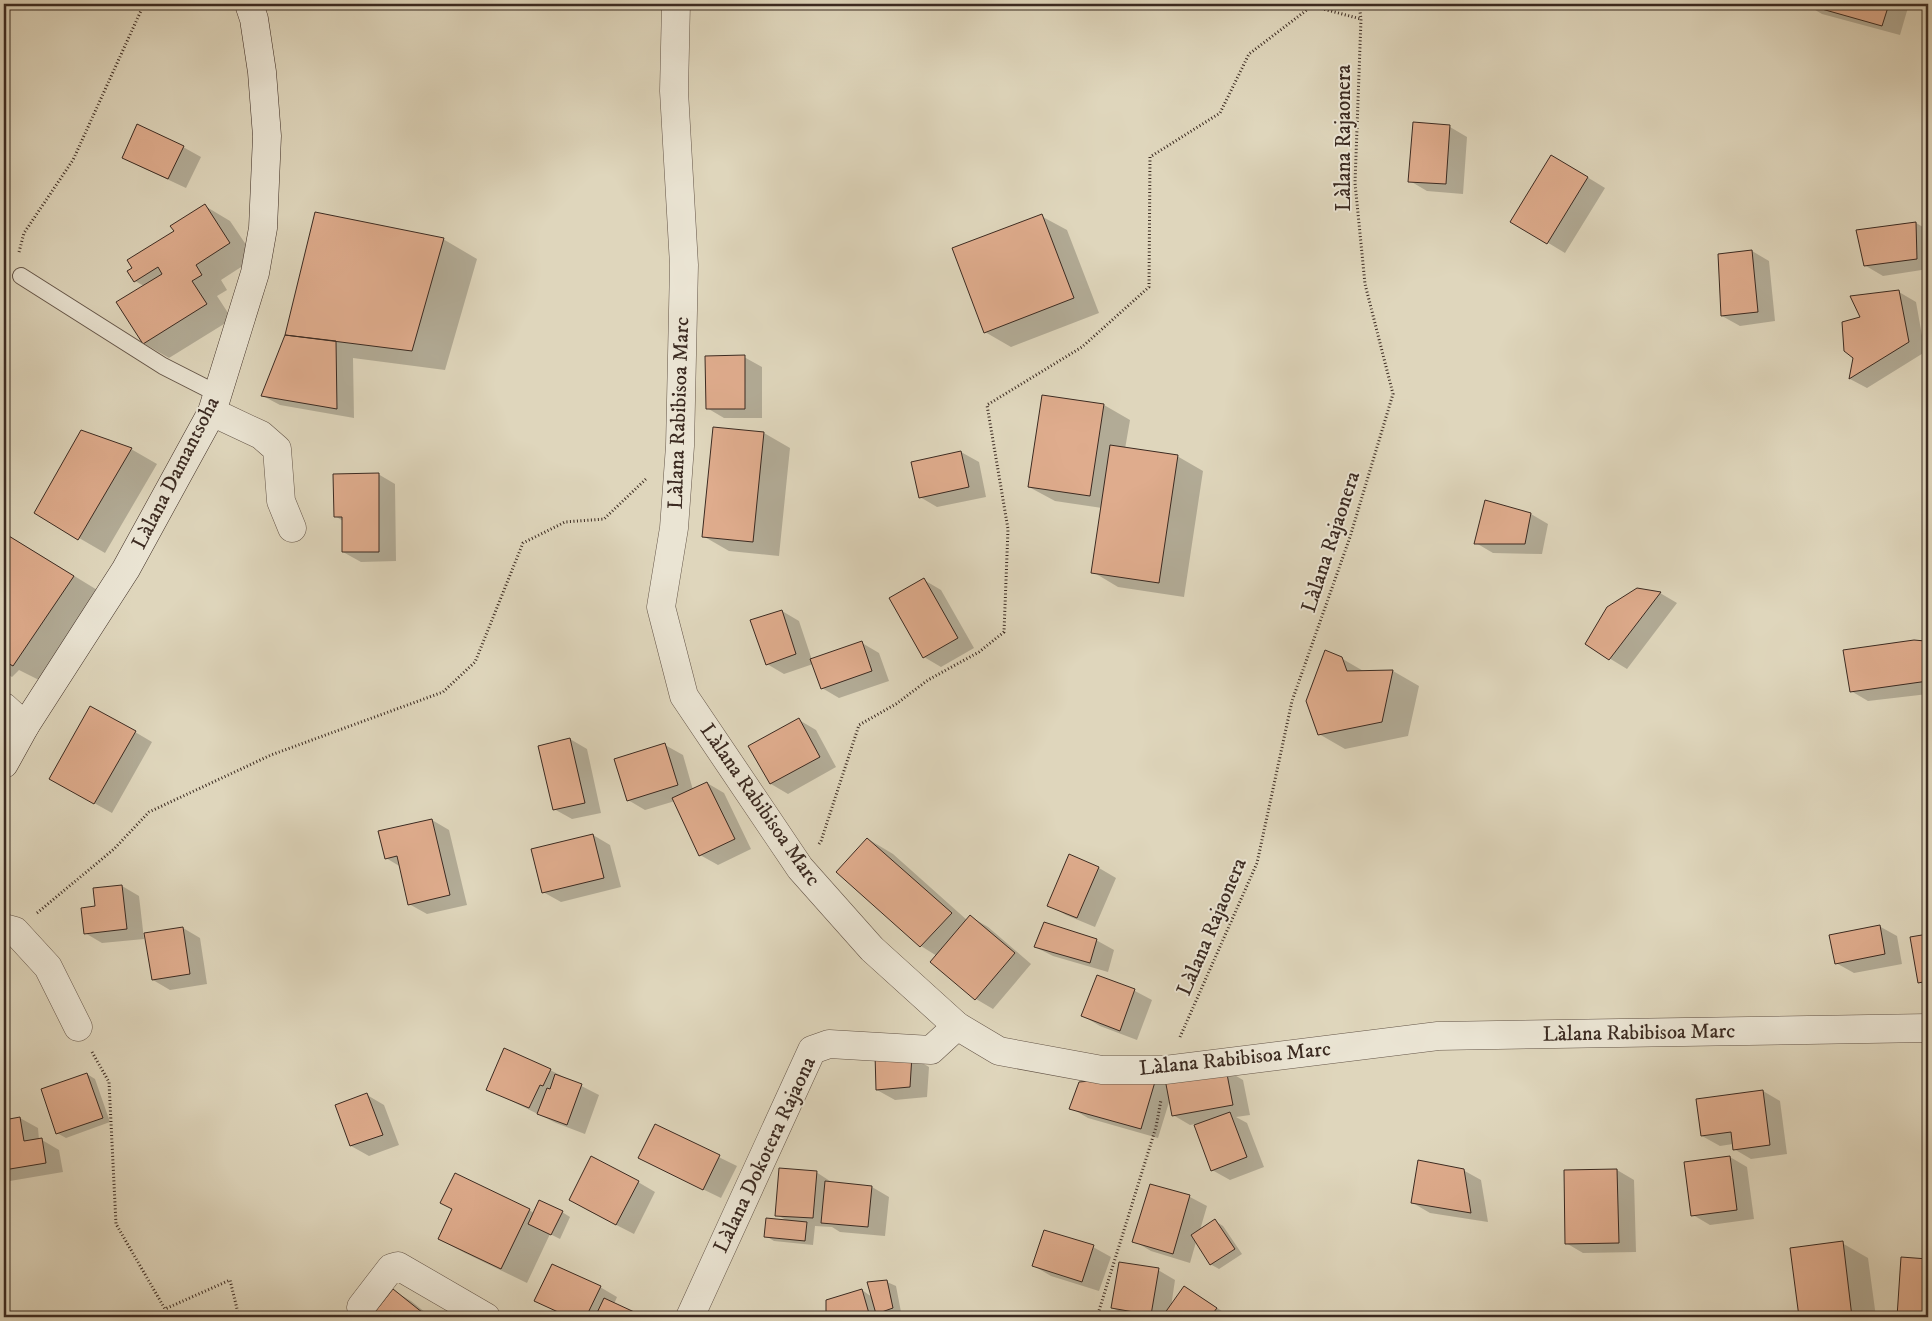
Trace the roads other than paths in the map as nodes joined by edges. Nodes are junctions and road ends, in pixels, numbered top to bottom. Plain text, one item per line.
1 (250, 4) edge
2 (676, 4) edge
3 (21, 276) road end
4 (215, 403) junction
5 (292, 528) dead end
6 (4, 707) edge
7 (25, 726) junction
8 (4, 764) edge
9 (9, 930) edge
10 (957, 1026) junction
11 (78, 1027) road end
12 (1928, 1028) edge
13 (361, 1307) dead end
14 (486, 1317) edge
15 (690, 1317) edge

1 - 4 street, Làlana Damantsoha
2 - 10 street, Làlana Rabibisoa Marc
3 - 4 lane
4 - 5 street
4 - 7 street, Làlana Damantsoha
6 - 7 street
7 - 8 street, Làlana Damantsoha
9 - 11 street
10 - 12 street, Làlana Rabibisoa Marc
10 - 15 street, Làlana Dokotera Rajaona
13 - 14 street

